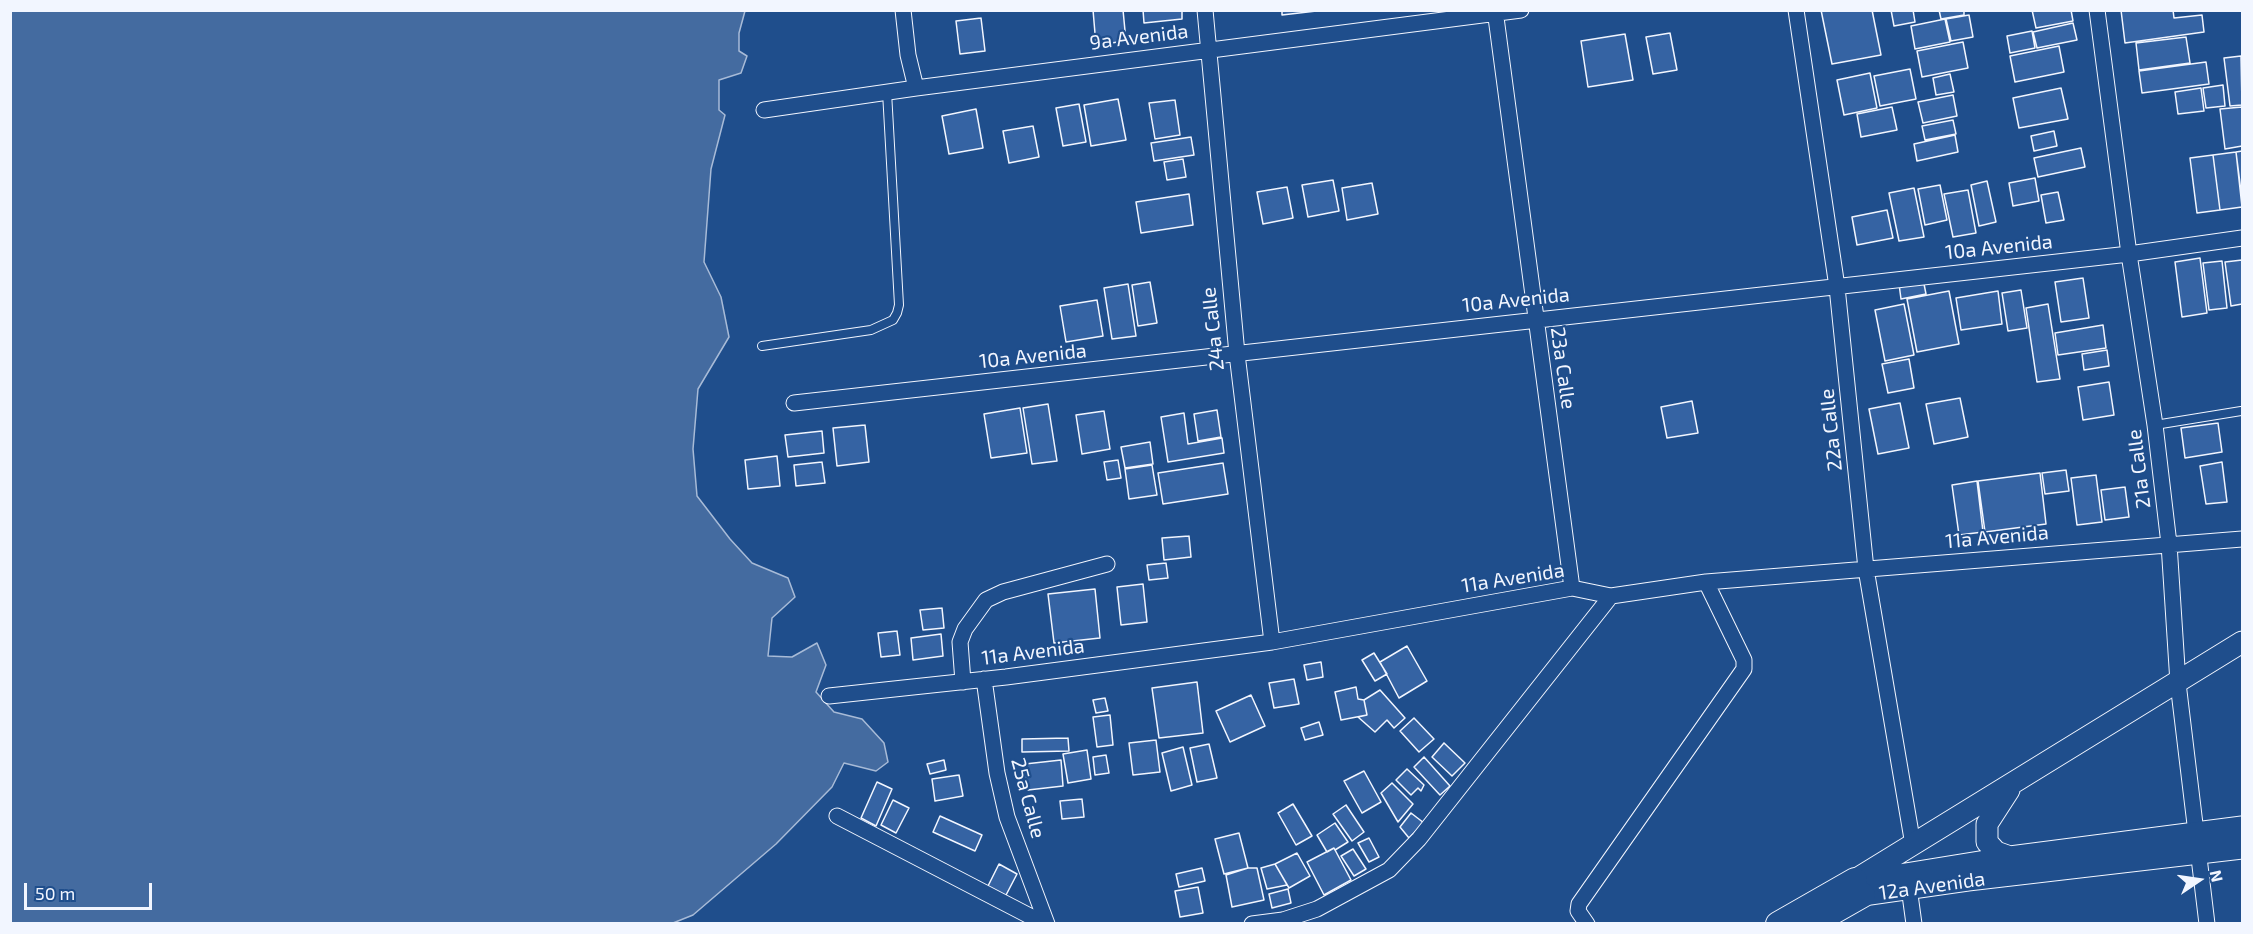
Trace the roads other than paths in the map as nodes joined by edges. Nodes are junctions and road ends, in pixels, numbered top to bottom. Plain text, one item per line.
1 (903, 10) edge
2 (1205, 10) edge
3 (1521, 10) edge
4 (1796, 10) edge
5 (2097, 10) edge
6 (1496, 12) edge
7 (1208, 50) junction
8 (915, 88) junction
9 (887, 92) junction
10 (764, 110) dead end
11 (2242, 238) edge
12 (2129, 254) junction
13 (1837, 287) junction
14 (1535, 319) junction
15 (762, 346) dead end
16 (1237, 354) junction
17 (794, 404) dead end
18 (2241, 411) dead end
19 (2155, 425) junction
20 (2242, 539) edge
21 (2169, 544) junction
22 (1107, 564) dead end
23 (1866, 569) junction
24 (1706, 582) junction
25 (1572, 588) junction
26 (1611, 596) junction
27 (1272, 642) junction
28 (2242, 642) edge
29 (984, 680) junction
30 (963, 682) junction
31 (2178, 683) junction
32 (828, 696) dead end
33 (2015, 783) junction
34 (837, 816) dead end
35 (2242, 827) edge
36 (2197, 843) junction
37 (1913, 845) junction
38 (2242, 848) edge
39 (2010, 857) junction
40 (1908, 881) junction
41 (1859, 887) junction
42 (1046, 924) edge
43 (1252, 924) edge
44 (1587, 924) edge
45 (1778, 924) edge
46 (1812, 924) edge
47 (1914, 924) edge
48 (2207, 924) edge

1 - 8 street
2 - 7 street, 24a Calle
3 - 6 street, 9a Avenida
4 - 13 street, 22a Calle
5 - 12 street, 21a Calle
6 - 7 street, 9a Avenida
6 - 14 street, 23a Calle
7 - 8 street, 9a Avenida
7 - 16 street, 24a Calle
8 - 9 street, 9a Avenida
9 - 10 street, 9a Avenida
9 - 15 lane
11 - 12 street, 10a Avenida
12 - 13 street, 10a Avenida
12 - 19 street, 21a Calle
13 - 14 street, 10a Avenida
13 - 23 street, 22a Calle
14 - 16 street, 10a Avenida
14 - 25 street, 23a Calle
16 - 17 street, 10a Avenida
16 - 27 street, 24a Calle
18 - 19 lane
19 - 21 street, 21a Calle
20 - 21 street, 11a Avenida
21 - 23 street, 11a Avenida
21 - 31 street, 21a Calle
22 - 30 street
23 - 24 street, 11a Avenida
23 - 37 street, 22a Calle
24 - 26 street, 11a Avenida
24 - 44 street
25 - 26 street, 11a Avenida
25 - 27 street, 11a Avenida
26 - 43 street
27 - 29 street, 11a Avenida
28 - 31 main road
29 - 30 street, 11a Avenida
29 - 42 street, 25a Calle
30 - 32 street, 11a Avenida
31 - 33 main road
31 - 36 street, 21a Calle
33 - 37 main road
33 - 39 main road
34 - 42 street
35 - 36 main road, 12a Avenida
36 - 38 main road, 12a Avenida
36 - 39 main road, 12a Avenida
36 - 40 main road, 12a Avenida
36 - 48 street, 21a Calle
37 - 41 main road
39 - 40 main road, 12a Avenida
40 - 41 main road, 12a Avenida
40 - 47 street
41 - 45 main road
41 - 46 main road

